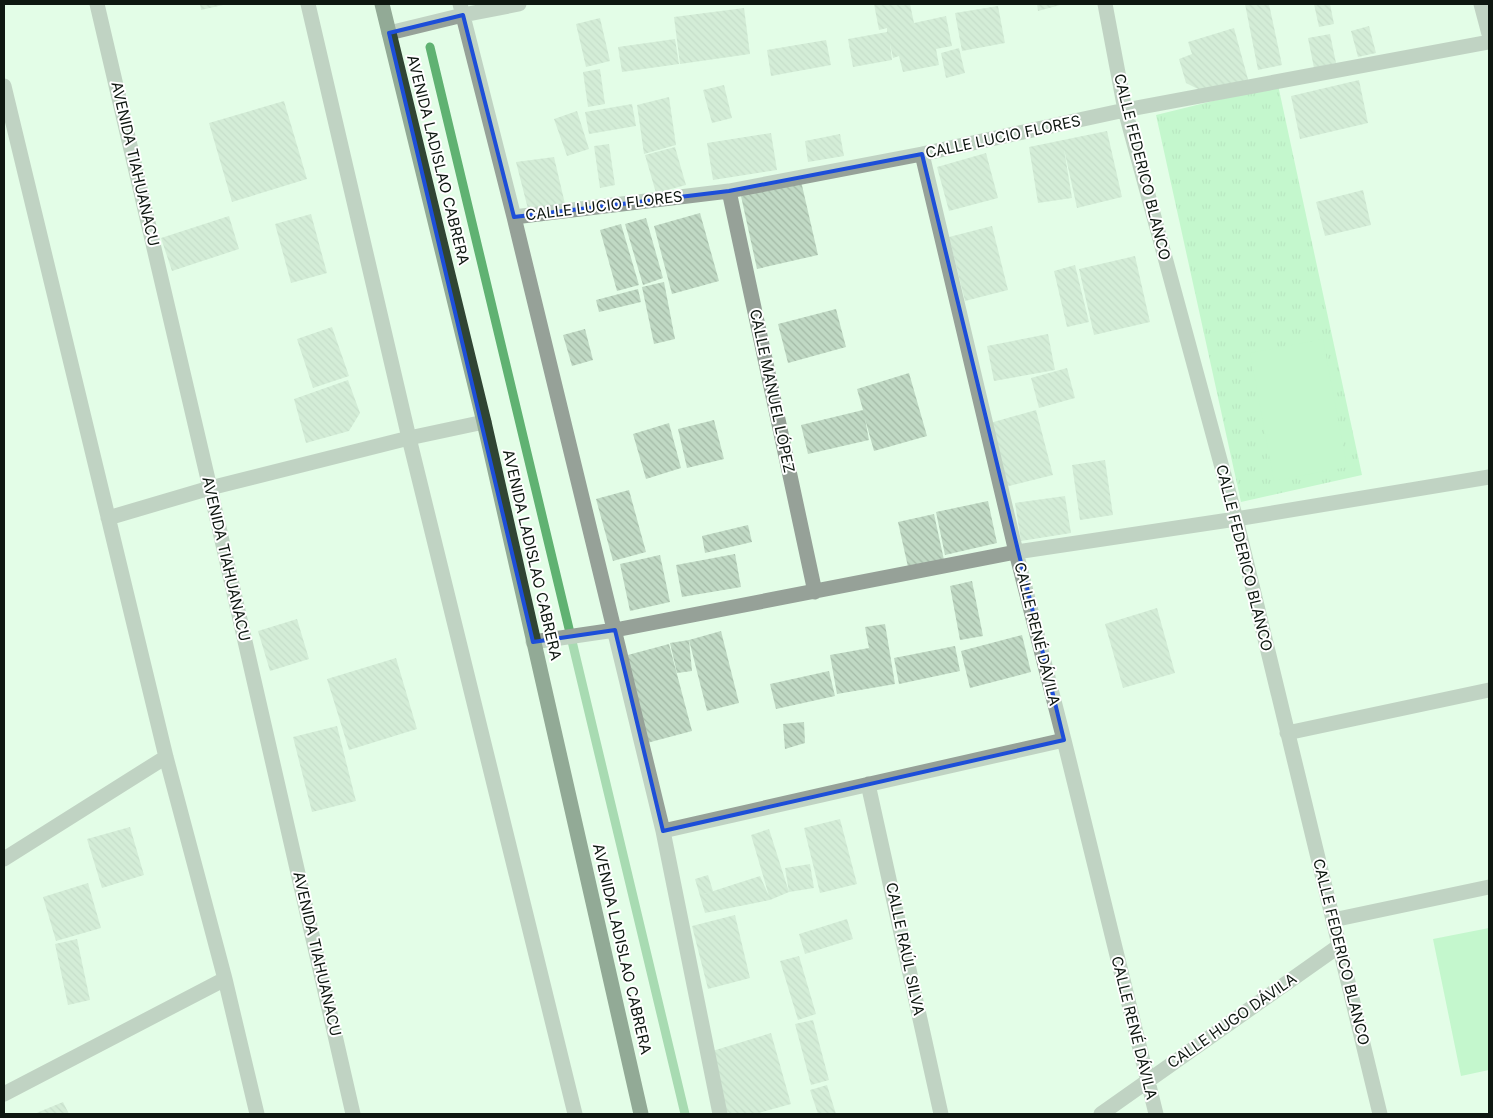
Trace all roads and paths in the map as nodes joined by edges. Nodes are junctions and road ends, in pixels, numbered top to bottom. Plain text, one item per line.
1 (97, 4) edge
2 (308, 4) edge
3 (382, 4) edge
4 (519, 4) edge
5 (1105, 4) edge
6 (1481, 4) edge
7 (462, 9) edge
8 (389, 33) junction
9 (1489, 34) edge
10 (1489, 42) edge
11 (5, 95) edge
12 (1126, 110) junction
13 (922, 154) junction
14 (729, 191) junction
15 (514, 216) junction
16 (484, 422) junction
17 (410, 438) junction
18 (1489, 477) edge
19 (210, 488) junction
20 (108, 518) junction
21 (1236, 519) junction
22 (1016, 552) junction
23 (815, 592) junction
24 (615, 630) junction
25 (533, 642) junction
26 (1489, 690) edge
27 (1287, 733) junction
28 (1064, 740) junction
29 (166, 757) junction
30 (868, 784) junction
31 (663, 831) junction
32 (4, 858) edge
33 (1489, 887) edge
34 (1333, 920) junction
35 (1339, 946) junction
36 (225, 979) junction
37 (1147, 1082) junction
38 (4, 1094) edge
39 (257, 1114) edge
40 (353, 1114) edge
41 (575, 1114) edge
42 (641, 1114) edge
43 (720, 1114) edge
44 (941, 1114) edge
45 (1101, 1114) edge
46 (1156, 1114) edge
47 (1380, 1114) edge

1 - 19 street, AVENIDA TIAHUANACU
2 - 17 street
3 - 8 highway, AVENIDA LADISLAO CABRERA
4 - 7 street
5 - 12 street, CALLE FEDERICO BLANCO
6 - 9 street
7 - 8 street
7 - 15 street
8 - 16 highway, AVENIDA LADISLAO CABRERA
10 - 12 street, CALLE LUCIO FLORES
11 - 20 street
12 - 13 street, CALLE LUCIO FLORES
12 - 21 street, CALLE FEDERICO BLANCO
13 - 14 street, CALLE LUCIO FLORES
13 - 22 street, CALLE RENÉ DÁVILA
14 - 15 street, CALLE LUCIO FLORES
14 - 23 street, CALLE MANUEL LÓPEZ
15 - 24 street
16 - 17 street
16 - 25 highway, AVENIDA LADISLAO CABRERA
17 - 19 street
17 - 41 street
18 - 21 street
19 - 20 street
19 - 40 street, AVENIDA TIAHUANACU
20 - 29 street
21 - 22 street
21 - 27 street, CALLE FEDERICO BLANCO
22 - 23 street
22 - 28 street, CALLE RENÉ DÁVILA
23 - 24 street
24 - 25 street
24 - 31 street
25 - 42 highway, AVENIDA LADISLAO CABRERA
26 - 27 street
27 - 34 street, CALLE FEDERICO BLANCO
28 - 30 street
28 - 37 street, CALLE RENÉ DÁVILA
29 - 32 street
29 - 36 street
30 - 31 street
30 - 44 street, CALLE RAÚL SILVA
31 - 43 street
33 - 34 street
34 - 35 street, CALLE FEDERICO BLANCO
35 - 37 street, CALLE HUGO DÁVILA
35 - 47 street, CALLE FEDERICO BLANCO
36 - 38 street
36 - 39 street
37 - 45 street, CALLE HUGO DÁVILA
37 - 46 street, CALLE RENÉ DÁVILA

